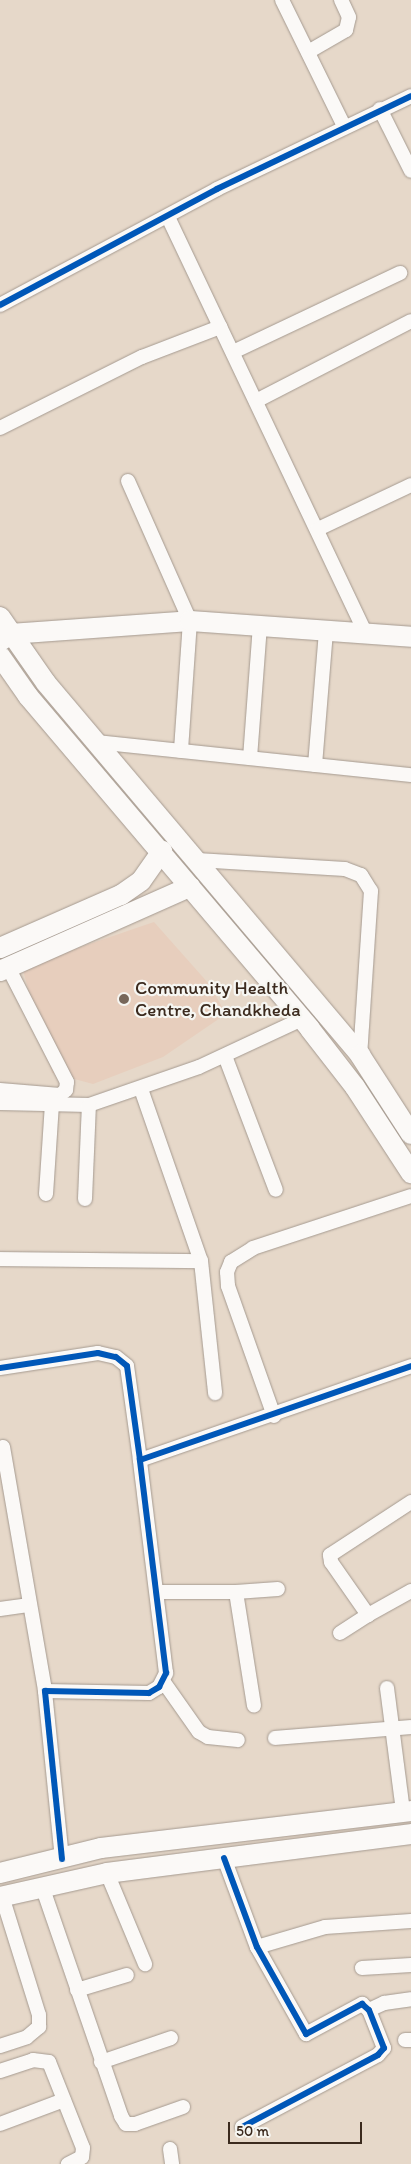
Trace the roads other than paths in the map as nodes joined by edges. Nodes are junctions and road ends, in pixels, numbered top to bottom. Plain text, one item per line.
1 (282, 0) edge
2 (342, 0) edge
3 (308, 52) junction
4 (411, 96) edge
5 (380, 109) junction
6 (344, 126) junction
7 (411, 171) edge
8 (168, 217) junction
9 (400, 273) dead end
10 (0, 305) edge
11 (411, 321) edge
12 (220, 327) junction
13 (233, 352) junction
14 (256, 401) junction
15 (0, 428) edge
16 (128, 481) dead end
17 (411, 485) edge
18 (318, 529) junction
19 (0, 617) edge
20 (190, 620) junction
21 (260, 625) junction
22 (326, 630) junction
23 (365, 632) junction
24 (411, 637) edge
25 (5, 638) edge
26 (0, 656) edge
27 (96, 742) junction
28 (181, 751) junction
29 (250, 758) junction
30 (315, 765) junction
31 (411, 775) edge
32 (162, 851) junction
33 (197, 860) junction
34 (190, 887) junction
35 (0, 948) edge
36 (4, 969) edge
37 (302, 1019) junction
38 (360, 1055) junction
39 (225, 1056) junction
40 (141, 1089) junction
41 (0, 1090) edge
42 (0, 1103) edge
43 (52, 1104) junction
44 (89, 1105) junction
45 (411, 1134) edge
46 (411, 1173) edge
47 (276, 1190) dead end
48 (46, 1194) dead end
49 (411, 1196) edge
50 (85, 1199) dead end
51 (0, 1258) edge
52 (201, 1261) junction
53 (258, 1343) dead end
54 (411, 1366) edge
55 (0, 1368) edge
56 (215, 1393) dead end
57 (279, 1414) junction
58 (3, 1447) dead end
59 (140, 1460) junction
60 (411, 1502) edge
61 (278, 1589) dead end
62 (411, 1591) edge
63 (157, 1592) junction
64 (236, 1592) junction
65 (30, 1605) junction
66 (0, 1609) edge
67 (368, 1615) junction
68 (340, 1633) dead end
69 (163, 1681) junction
70 (387, 1688) dead end
71 (45, 1691) junction
72 (254, 1706) dead end
73 (411, 1728) edge
74 (392, 1729) junction
75 (275, 1738) dead end
76 (238, 1740) dead end
77 (407, 1812) edge
78 (411, 1834) edge
79 (62, 1858) junction
80 (224, 1858) junction
81 (0, 1873) edge
82 (107, 1874) junction
83 (42, 1886) junction
84 (1, 1897) edge
85 (411, 1921) edge
86 (257, 1947) junction
87 (145, 1964) dead end
88 (411, 1965) edge
89 (362, 1968) dead end
90 (127, 1975) dead end
91 (77, 1990) junction
92 (411, 1999) edge
93 (369, 2010) junction
94 (171, 2038) dead end
95 (0, 2046) edge
96 (101, 2062) junction
97 (0, 2071) edge
98 (64, 2100) junction
99 (183, 2107) dead end
100 (0, 2124) edge
101 (242, 2127) dead end
102 (170, 2149) dead end
103 (68, 2164) edge
104 (172, 2164) edge

1 - 3 street
2 - 3 street
3 - 6 street
4 - 5 street
5 - 6 street
5 - 7 street
6 - 8 street
8 - 10 street
8 - 12 street
9 - 13 street
11 - 14 street
12 - 13 street
12 - 15 street
13 - 14 street
14 - 18 street
16 - 20 street
17 - 18 street
18 - 23 street
19 - 25 street
20 - 21 street
20 - 25 street
20 - 28 street
21 - 22 street
21 - 29 street
22 - 23 street
22 - 30 street
23 - 24 street
25 - 27 street
26 - 32 street
27 - 28 street
27 - 33 street
28 - 29 street
29 - 30 street
30 - 31 street
32 - 34 street
32 - 35 street
33 - 38 street
33 - 38 street
34 - 36 street
34 - 37 street
36 - 41 street
37 - 39 street
37 - 46 street
38 - 45 street
39 - 40 street
39 - 47 street
40 - 44 street
40 - 52 street
42 - 43 street
43 - 44 street
43 - 48 street
44 - 50 street
49 - 57 street
51 - 52 street
52 - 56 street
53 - 57 street
54 - 57 street
55 - 59 street
57 - 59 street
58 - 65 street
59 - 63 street
60 - 67 street
61 - 64 street
62 - 67 street
63 - 64 street
63 - 69 street
64 - 72 street
65 - 66 street
65 - 71 street
67 - 68 street
69 - 71 street
69 - 76 street
70 - 74 street
71 - 79 street
73 - 74 street
74 - 75 street
74 - 77 street
77 - 79 street
78 - 80 street
79 - 81 street
80 - 82 street
80 - 86 street
82 - 83 street
82 - 87 street
83 - 84 street
83 - 91 street
84 - 95 street
85 - 86 street
86 - 93 street
88 - 89 street
90 - 91 street
91 - 96 street
92 - 93 street
93 - 101 street
94 - 96 street
96 - 99 street
97 - 98 street
98 - 100 street
98 - 103 street
102 - 104 street

